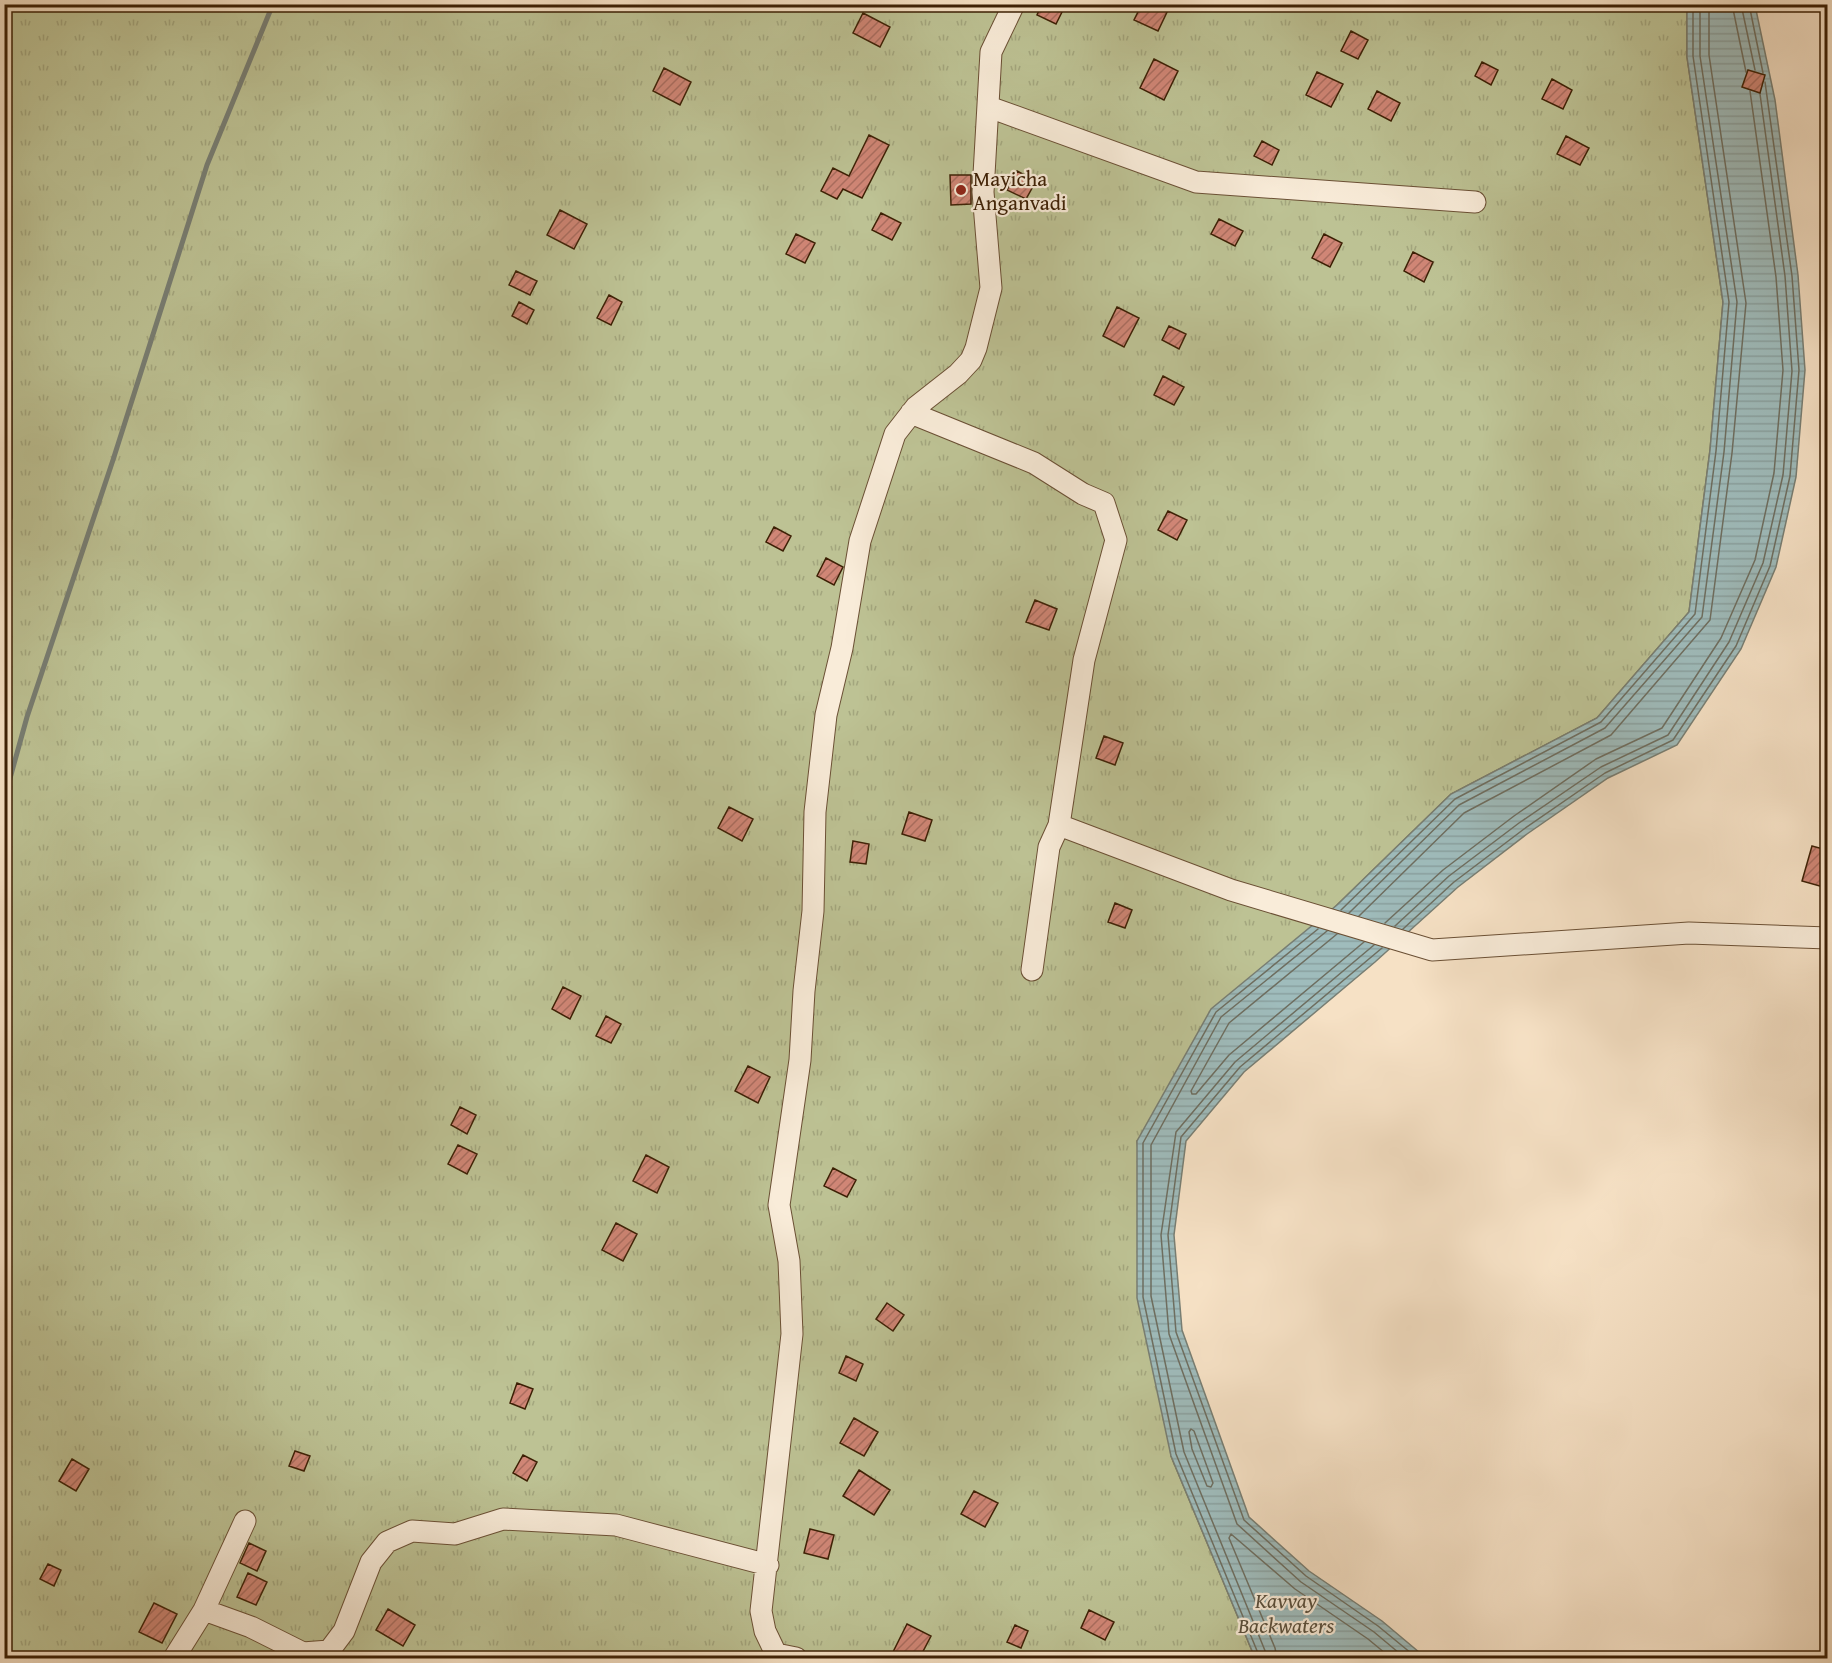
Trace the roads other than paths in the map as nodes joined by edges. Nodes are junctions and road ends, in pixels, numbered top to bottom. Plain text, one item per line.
1 (1014, 4) edge
2 (989, 107) junction
3 (1476, 202) dead end
4 (911, 413) junction
5 (1059, 825) junction
6 (1827, 938) edge
7 (1032, 970) dead end
8 (245, 1521) dead end
9 (768, 1565) junction
10 (204, 1610) junction
11 (782, 1657) edge
12 (174, 1659) edge

1 - 2 street
2 - 3 street
2 - 4 street
4 - 5 street
4 - 9 street
5 - 6 street
5 - 7 street
8 - 10 street
9 - 10 street
9 - 11 street
10 - 12 street

